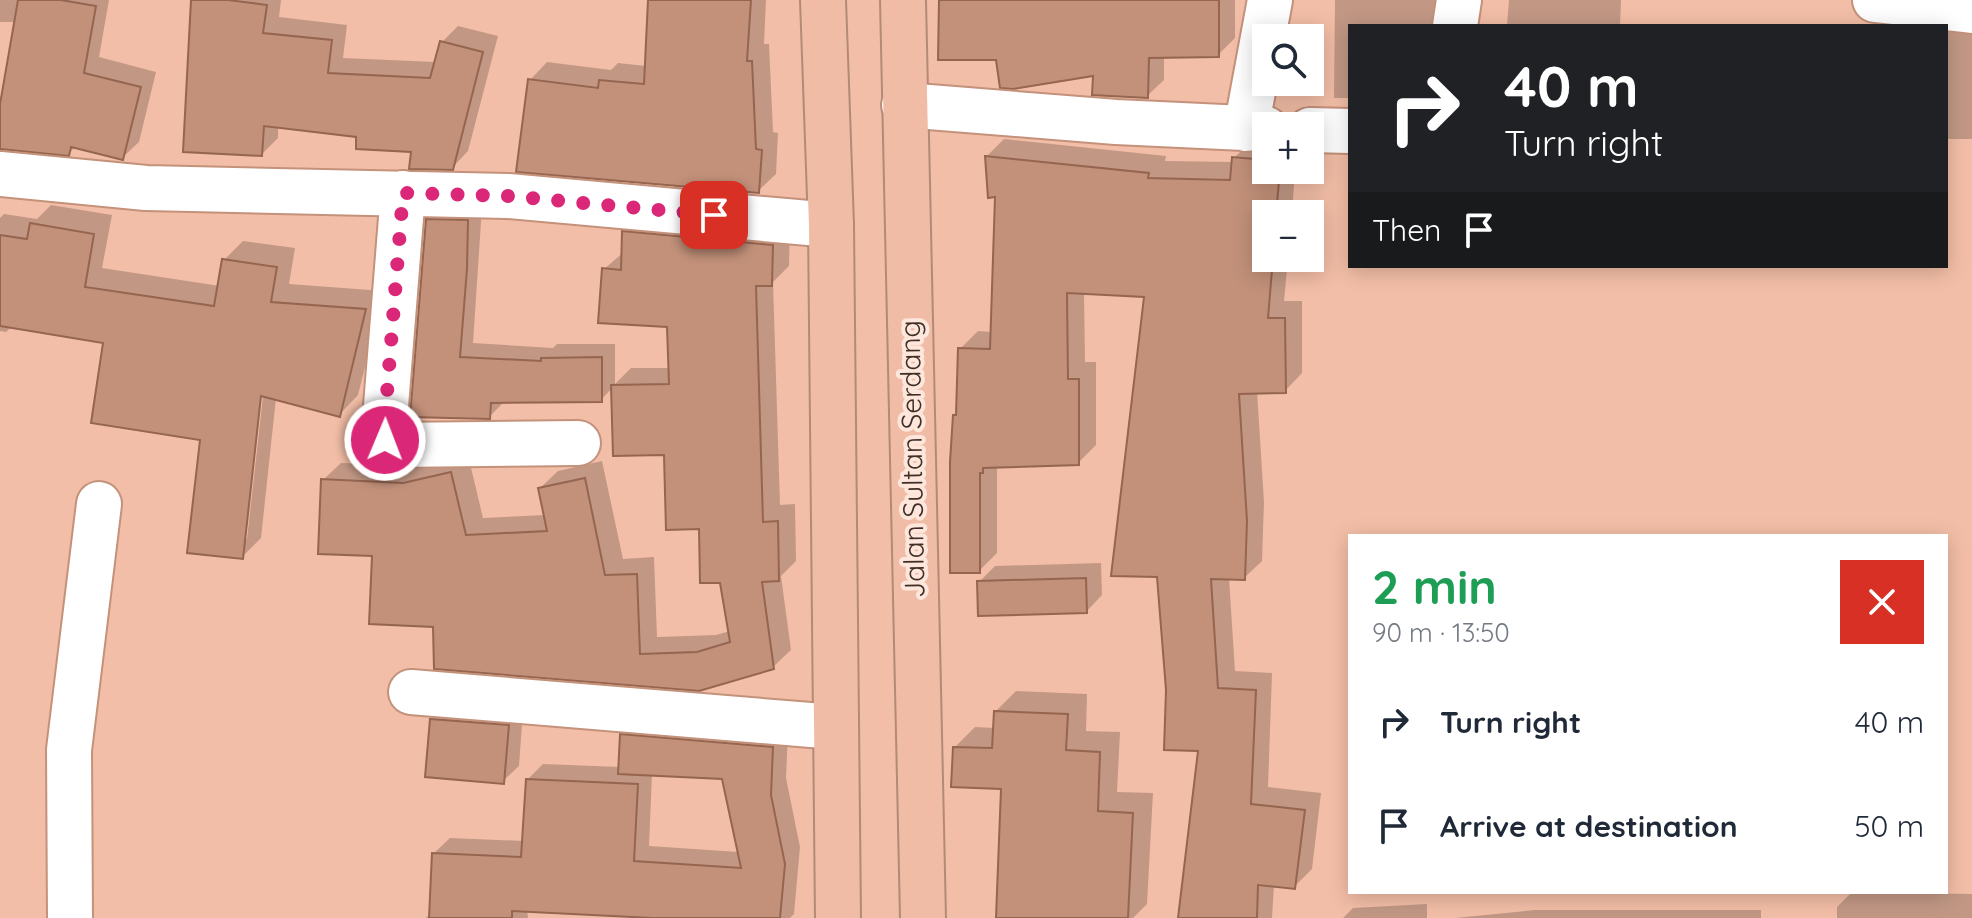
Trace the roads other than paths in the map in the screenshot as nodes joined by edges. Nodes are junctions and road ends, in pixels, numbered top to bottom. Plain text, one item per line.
1 (823, 0) edge
2 (903, 0) edge
3 (1270, 0) edge
4 (1459, 0) edge
5 (1875, 0) edge
6 (1972, 11) edge
7 (1455, 24) edge
8 (904, 105) junction
9 (1258, 112) edge
10 (1252, 129) edge
11 (1324, 130) edge
12 (1348, 131) edge
13 (0, 174) edge
14 (403, 193) junction
15 (831, 225) junction
16 (578, 443) dead end
17 (99, 504) dead end
18 (411, 692) dead end
19 (835, 727) junction
20 (70, 918) edge
21 (838, 918) edge
22 (923, 918) edge

1 - 15 highway
2 - 8 highway, Jalan Sultan Serdang
3 - 9 street
4 - 7 street
5 - 6 street
8 - 10 street
8 - 22 highway, Jalan Sultan Serdang
11 - 12 street
13 - 14 street
14 - 15 street
14 - 16 street
15 - 19 highway
17 - 20 street
18 - 19 street
19 - 21 highway

